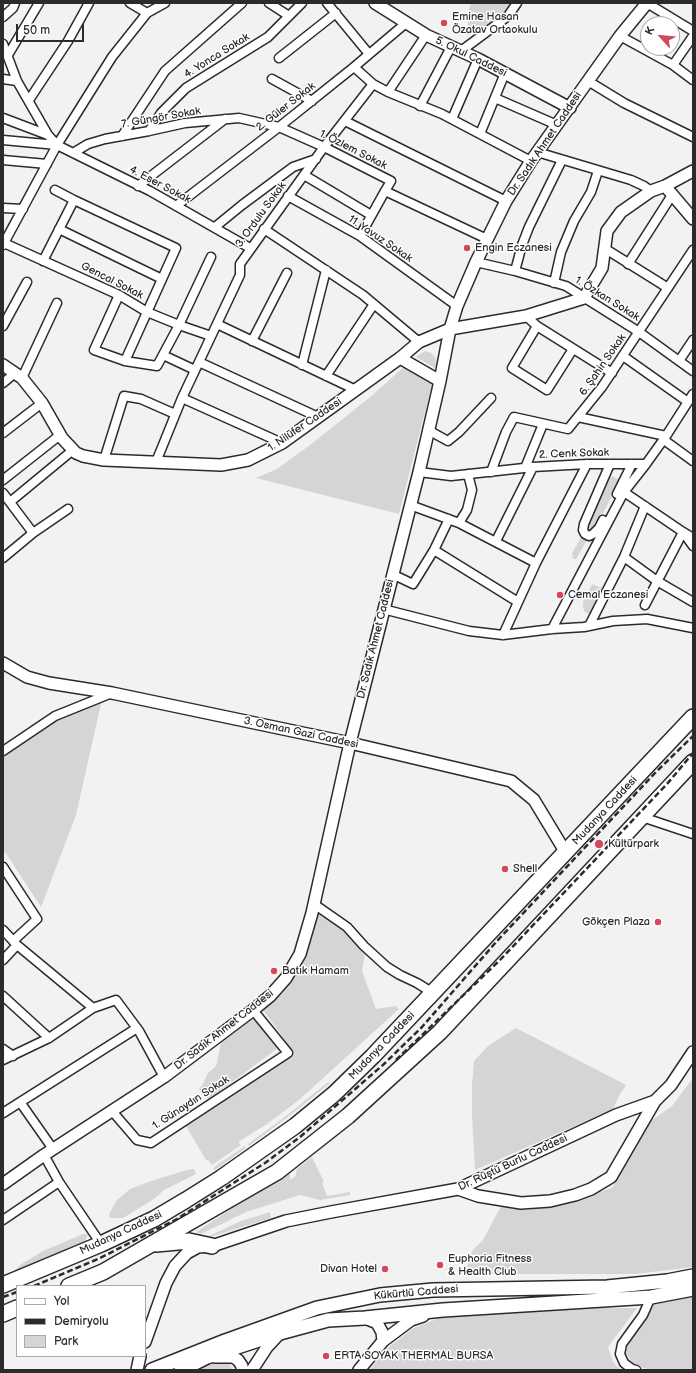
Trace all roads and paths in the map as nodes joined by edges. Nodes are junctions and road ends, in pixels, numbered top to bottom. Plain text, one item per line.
1 (15, 3) edge
2 (39, 3) edge
3 (89, 3) edge
4 (165, 3) edge
5 (242, 3) edge
6 (269, 3) edge
7 (302, 3) edge
8 (327, 3) edge
9 (375, 3) edge
10 (517, 3) edge
11 (647, 3) edge
12 (134, 4) edge
13 (148, 13) junction
14 (336, 13) junction
15 (289, 16) junction
16 (3, 17) edge
17 (406, 22) junction
18 (693, 31) edge
19 (426, 35) junction
20 (620, 36) junction
21 (693, 36) edge
22 (3, 44) edge
23 (456, 49) junction
24 (369, 54) junction
25 (8, 55) junction
26 (278, 58) dead end
27 (478, 59) junction
28 (673, 65) junction
29 (354, 67) junction
30 (505, 73) junction
31 (272, 78) dead end
32 (3, 79) edge
33 (693, 80) edge
34 (17, 81) junction
35 (588, 81) junction
36 (373, 84) junction
37 (388, 92) junction
38 (495, 98) junction
39 (29, 100) junction
40 (312, 101) junction
41 (420, 106) junction
42 (570, 108) junction
43 (3, 118) edge
44 (226, 119) junction
45 (452, 119) junction
46 (345, 121) junction
47 (557, 125) junction
48 (280, 127) junction
49 (149, 131) junction
50 (480, 134) junction
51 (48, 135) junction
52 (122, 136) junction
53 (693, 136) edge
54 (3, 140) edge
55 (57, 145) junction
56 (324, 147) junction
57 (73, 153) junction
58 (534, 156) junction
59 (316, 158) junction
60 (3, 160) edge
61 (562, 160) junction
62 (46, 164) junction
63 (598, 171) junction
64 (693, 171) edge
65 (304, 175) junction
66 (138, 186) junction
67 (665, 186) junction
68 (55, 190) dead end
69 (385, 191) junction
70 (651, 191) junction
71 (672, 195) junction
72 (288, 196) junction
73 (74, 200) junction
74 (506, 201) junction
75 (176, 206) junction
76 (3, 208) edge
77 (23, 208) junction
78 (371, 215) junction
79 (693, 219) edge
80 (215, 227) junction
81 (59, 229) junction
82 (264, 229) junction
83 (360, 236) junction
84 (487, 239) junction
85 (4, 244) edge
86 (250, 248) junction
87 (604, 248) junction
88 (693, 250) edge
89 (211, 258) dead end
90 (43, 261) junction
91 (476, 262) junction
92 (628, 264) junction
93 (326, 270) junction
94 (515, 271) junction
95 (287, 273) dead end
96 (162, 279) junction
97 (27, 282) dead end
98 (554, 283) junction
99 (668, 288) junction
100 (119, 295) junction
101 (584, 298) junction
102 (57, 303) dead end
103 (374, 304) junction
104 (457, 306) junction
105 (147, 312) junction
106 (526, 316) junction
107 (216, 324) junction
108 (179, 325) junction
109 (3, 326) edge
110 (537, 326) junction
111 (450, 329) junction
112 (639, 332) junction
113 (211, 336) junction
114 (693, 340) edge
115 (252, 341) junction
116 (419, 342) junction
117 (573, 350) junction
118 (162, 355) junction
119 (623, 356) junction
120 (400, 358) junction
121 (125, 361) junction
122 (679, 361) junction
123 (3, 365) edge
124 (302, 365) junction
125 (197, 366) junction
126 (693, 371) edge
127 (612, 373) junction
128 (19, 376) junction
129 (326, 376) junction
130 (440, 381) junction
131 (3, 383) edge
132 (356, 390) junction
133 (693, 394) edge
134 (182, 398) junction
135 (491, 398) dead end
136 (688, 402) junction
137 (42, 403) junction
138 (175, 414) junction
139 (318, 417) junction
140 (578, 417) junction
141 (543, 424) junction
142 (428, 430) junction
143 (3, 432) edge
144 (60, 435) junction
145 (665, 438) junction
146 (282, 443) junction
147 (73, 450) junction
148 (104, 460) junction
149 (693, 461) edge
150 (156, 462) junction
151 (587, 464) junction
152 (610, 464) junction
153 (632, 464) junction
154 (646, 464) junction
155 (529, 467) junction
156 (419, 472) junction
157 (491, 472) junction
158 (468, 474) junction
159 (3, 480) edge
160 (624, 492) junction
161 (3, 493) edge
162 (10, 502) junction
163 (410, 505) junction
164 (645, 506) junction
165 (68, 509) dead end
166 (449, 519) junction
167 (459, 523) junction
168 (684, 532) junction
169 (33, 533) junction
170 (693, 538) edge
171 (496, 541) junction
172 (693, 546) edge
173 (434, 550) junction
174 (624, 557) junction
175 (3, 558) edge
176 (536, 563) junction
177 (392, 574) junction
178 (657, 580) junction
179 (518, 602) junction
180 (693, 602) edge
181 (645, 604) dead end
182 (383, 609) junction
183 (589, 626) junction
184 (693, 628) edge
185 (552, 629) junction
186 (503, 635) junction
187 (3, 663) edge
188 (112, 693) junction
189 (693, 717) edge
190 (350, 744) junction
191 (3, 751) edge
192 (693, 762) edge
193 (642, 817) junction
194 (693, 834) edge
195 (566, 853) junction
196 (3, 868) edge
197 (314, 904) junction
198 (3, 930) edge
199 (15, 943) junction
200 (3, 960) edge
201 (433, 993) junction
202 (3, 996) edge
203 (93, 1008) junction
204 (253, 1010) junction
205 (137, 1028) junction
206 (49, 1038) junction
207 (3, 1049) edge
208 (693, 1052) edge
209 (13, 1056) junction
210 (3, 1060) edge
211 (164, 1077) junction
212 (656, 1101) junction
213 (20, 1102) junction
214 (112, 1111) junction
215 (3, 1113) edge
216 (53, 1150) junction
217 (44, 1156) junction
218 (59, 1182) junction
219 (3, 1184) edge
220 (458, 1189) junction
221 (3, 1220) edge
222 (102, 1244) junction
223 (151, 1244) junction
224 (212, 1246) junction
225 (693, 1276) edge
226 (3, 1285) edge
227 (72, 1285) edge
228 (693, 1289) edge
229 (651, 1297) junction
230 (16, 1308) edge
231 (443, 1310) junction
232 (3, 1314) edge
233 (365, 1318) junction
234 (280, 1333) junction
235 (146, 1339) edge
236 (383, 1342) junction
237 (140, 1357) edge
238 (207, 1357) junction
239 (137, 1370) edge
240 (152, 1370) edge
241 (181, 1370) edge
242 (242, 1370) edge
243 (252, 1370) edge
244 (359, 1370) edge
245 (636, 1370) edge

1 - 16 street
2 - 25 street
3 - 39 street
4 - 13 street
5 - 52 street
6 - 15 street
7 - 15 street, 4. Yonca Sokak
8 - 14 street
9 - 17 main road, 5. Okul Caddesi
10 - 23 street
11 - 18 street
11 - 20 main road, Dr. Sadık Ahmet Caddesi
12 - 13 street
13 - 55 street
14 - 24 street
14 - 26 street
15 - 49 street, 4. Yonca Sokak
17 - 19 main road, 5. Okul Caddesi
17 - 24 street, 2. Güler Sokak
19 - 23 main road, 5. Okul Caddesi
19 - 37 street
20 - 28 street
20 - 35 main road, Dr. Sadık Ahmet Caddesi
21 - 28 street
22 - 25 street
23 - 27 main road, 5. Okul Caddesi
23 - 41 street
24 - 29 street, 2. Güler Sokak
25 - 34 street
27 - 30 main road, 5. Okul Caddesi
27 - 45 street
28 - 33 street
29 - 36 street
29 - 40 street, 2. Güler Sokak
30 - 38 street
30 - 42 main road, 5. Okul Caddesi
31 - 40 street
32 - 34 street
34 - 39 street
35 - 42 main road, Dr. Sadık Ahmet Caddesi
35 - 53 street
36 - 37 street
36 - 46 street, 3. Ordulu Sokak
37 - 41 street
38 - 47 street
38 - 50 street
39 - 51 street
40 - 48 street, 2. Güler Sokak
41 - 45 street
42 - 47 main road, Dr. Sadık Ahmet Caddesi
43 - 51 street
44 - 48 street, 7. Güngör Sokak
44 - 49 street, 7. Güngör Sokak
44 - 66 street
45 - 50 street
46 - 56 street, 3. Ordulu Sokak
46 - 74 street
47 - 58 main road, Dr. Sadık Ahmet Caddesi
48 - 56 street, 1. Özlem Sokak
48 - 75 street, 2. Güler Sokak
49 - 52 street, 7. Güngör Sokak
50 - 58 street
51 - 55 street
52 - 57 street, 7. Güngör Sokak
54 - 55 street
55 - 57 street, 4. Eser Sokak
55 - 62 street
56 - 59 street, 3. Ordulu Sokak
56 - 69 street, 1. Özlem Sokak
57 - 66 street, 4. Eser Sokak
58 - 61 street
58 - 74 main road, Dr. Sadık Ahmet Caddesi
59 - 65 street, 3. Ordulu Sokak
59 - 80 street
60 - 62 street
61 - 63 street
61 - 94 street
62 - 77 street
63 - 70 street
63 - 98 street
64 - 67 main road
65 - 72 street, 3. Ordulu Sokak
65 - 78 street
66 - 75 street, 4. Eser Sokak
67 - 70 main road
67 - 71 main road
68 - 73 street
69 - 78 street
69 - 84 street
70 - 87 main road
71 - 79 main road
71 - 92 street
72 - 82 street, 3. Ordulu Sokak
72 - 83 street, 11. Yavuz Sokak
73 - 81 street
73 - 96 street
74 - 84 main road, Dr. Sadık Ahmet Caddesi
75 - 80 street, 4. Eser Sokak
76 - 77 street
77 - 85 street
78 - 83 street
80 - 86 street, 4. Eser Sokak
81 - 90 street
81 - 96 street
82 - 86 street, 3. Ordulu Sokak
82 - 93 street
83 - 104 street, 11. Yavuz Sokak
84 - 91 main road, Dr. Sadık Ahmet Caddesi
85 - 90 street, Gencal Sokak
86 - 107 street, 3. Ordulu Sokak
87 - 92 street
87 - 101 main road
88 - 99 street, 6. Şahin Sokak
89 - 108 street
90 - 100 street, Gencal Sokak
91 - 94 street, 1. Özkan Sokak
91 - 104 main road, Dr. Sadık Ahmet Caddesi
92 - 99 street
93 - 103 street
93 - 124 street
94 - 98 street, 1. Özkan Sokak
95 - 115 street
96 - 105 street
97 - 109 street
98 - 101 street, 1. Özkan Sokak
99 - 112 street, 6. Şahin Sokak
100 - 105 street, Gencal Sokak
100 - 121 street
101 - 106 main road, 1. Nilüfer Caddesi
101 - 112 street, 1. Özkan Sokak
102 - 128 street
103 - 116 street
103 - 129 street
104 - 111 main road, Dr. Sadık Ahmet Caddesi
105 - 108 street, Gencal Sokak
105 - 121 street
106 - 110 street
106 - 111 main road, 1. Nilüfer Caddesi
107 - 113 street, 3. Ordulu Sokak
107 - 115 street
108 - 113 street, Gencal Sokak
108 - 118 street
110 - 117 street
110 - 117 street
111 - 116 main road, 1. Nilüfer Caddesi
111 - 130 main road, Dr. Sadık Ahmet Caddesi
112 - 119 street, 6. Şahin Sokak
112 - 122 street, 1. Özkan Sokak
113 - 125 street, 3. Ordulu Sokak
114 - 122 street
115 - 124 street
116 - 120 main road, 1. Nilüfer Caddesi
117 - 127 street
118 - 121 street
118 - 125 street
119 - 127 street, 6. Şahin Sokak
119 - 136 street
120 - 130 main road
120 - 132 main road, 1. Nilüfer Caddesi
122 - 126 street, 1. Özkan Sokak
123 - 128 main road, 1. Nilüfer Caddesi
124 - 129 street
125 - 134 street, 3. Ordulu Sokak
125 - 139 street
127 - 140 street, 6. Şahin Sokak
128 - 131 street
128 - 137 main road, 1. Nilüfer Caddesi
129 - 132 street
130 - 142 main road, Dr. Sadık Ahmet Caddesi
132 - 139 main road, 1. Nilüfer Caddesi
133 - 136 street
134 - 138 street, 3. Ordulu Sokak
134 - 146 street
135 - 142 street
136 - 145 street
137 - 143 street
137 - 144 main road, 1. Nilüfer Caddesi
138 - 148 street
138 - 150 street, 3. Ordulu Sokak
139 - 146 main road, 1. Nilüfer Caddesi
140 - 141 street, 6. Şahin Sokak
140 - 145 street
141 - 155 street
141 - 157 street
142 - 156 main road, Dr. Sadık Ahmet Caddesi
144 - 147 main road, 1. Nilüfer Caddesi
144 - 159 street
145 - 149 street
145 - 154 street
146 - 150 main road, 1. Nilüfer Caddesi
147 - 148 main road, 1. Nilüfer Caddesi
147 - 162 street
148 - 150 main road, 1. Nilüfer Caddesi
151 - 152 street, 2. Cenk Sokak
151 - 155 street, 2. Cenk Sokak
151 - 176 street
152 - 153 street, 2. Cenk Sokak
152 - 153 street
153 - 154 street, 2. Cenk Sokak
154 - 160 street
155 - 157 street, 2. Cenk Sokak
155 - 171 street
156 - 158 street, 2. Cenk Sokak
156 - 163 main road, Dr. Sadık Ahmet Caddesi
157 - 158 street, 2. Cenk Sokak
158 - 167 street
160 - 164 street
160 - 185 street
161 - 162 street
162 - 169 street
163 - 166 street
163 - 177 main road, Dr. Sadık Ahmet Caddesi
164 - 168 street
164 - 174 street
165 - 169 street
166 - 167 street
166 - 173 street
167 - 171 street
168 - 170 street
168 - 172 street
168 - 178 street
169 - 175 street
171 - 176 street
173 - 177 street
173 - 179 street
174 - 178 street
174 - 183 street
176 - 179 street
177 - 182 main road, Dr. Sadık Ahmet Caddesi
178 - 180 street
178 - 181 street
179 - 186 street
182 - 186 street
182 - 190 main road, Dr. Sadık Ahmet Caddesi
183 - 184 street
183 - 185 street
185 - 186 street
187 - 188 main road, 3. Osman Gazi Caddesi
188 - 190 main road, 3. Osman Gazi Caddesi
188 - 191 street
189 - 195 highway, Mudanya Caddesi
190 - 195 main road, 3. Osman Gazi Caddesi
190 - 197 main road, Dr. Sadık Ahmet Caddesi
192 - 193 highway, Mudanya Caddesi
193 - 194 street
193 - 223 highway, Mudanya Caddesi
195 - 201 highway, Mudanya Caddesi
196 - 199 street
197 - 201 street
197 - 204 main road, Dr. Sadık Ahmet Caddesi
198 - 199 street
199 - 200 street
199 - 203 street
201 - 222 highway, Mudanya Caddesi
202 - 206 street
203 - 205 street
203 - 206 street
204 - 211 main road, Dr. Sadık Ahmet Caddesi
204 - 214 street, 1. Günaydın Sokak
205 - 211 street
205 - 213 street
206 - 209 street
207 - 209 street
208 - 212 main road, Dr. Rüştü Burlu Caddesi
209 - 210 street
211 - 214 main road, Dr. Sadık Ahmet Caddesi
212 - 220 main road, Dr. Rüştü Burlu Caddesi
212 - 220 main road
213 - 215 street
213 - 216 street
214 - 216 main road, Dr. Sadık Ahmet Caddesi
216 - 217 main road, Dr. Sadık Ahmet Caddesi
217 - 218 street
217 - 219 main road, Dr. Sadık Ahmet Caddesi
218 - 221 street
218 - 222 street
220 - 224 main road, Dr. Rüştü Burlu Caddesi
222 - 226 highway, Mudanya Caddesi
223 - 224 highway
223 - 227 highway, Mudanya Caddesi
224 - 235 main road, Dr. Rüştü Burlu Caddesi
225 - 240 main road, Kükürtlü Caddesi
228 - 229 main road, Kükürtlü Caddesi
229 - 231 main road, Kükürtlü Caddesi
229 - 245 street
230 - 232 highway
231 - 233 main road, Kükürtlü Caddesi
231 - 236 main road
233 - 234 main road, Kükürtlü Caddesi
233 - 236 main road
234 - 238 main road, Kükürtlü Caddesi
234 - 243 main road
236 - 244 main road
237 - 239 main road
238 - 241 main road, Kükürtlü Caddesi
238 - 242 main road

